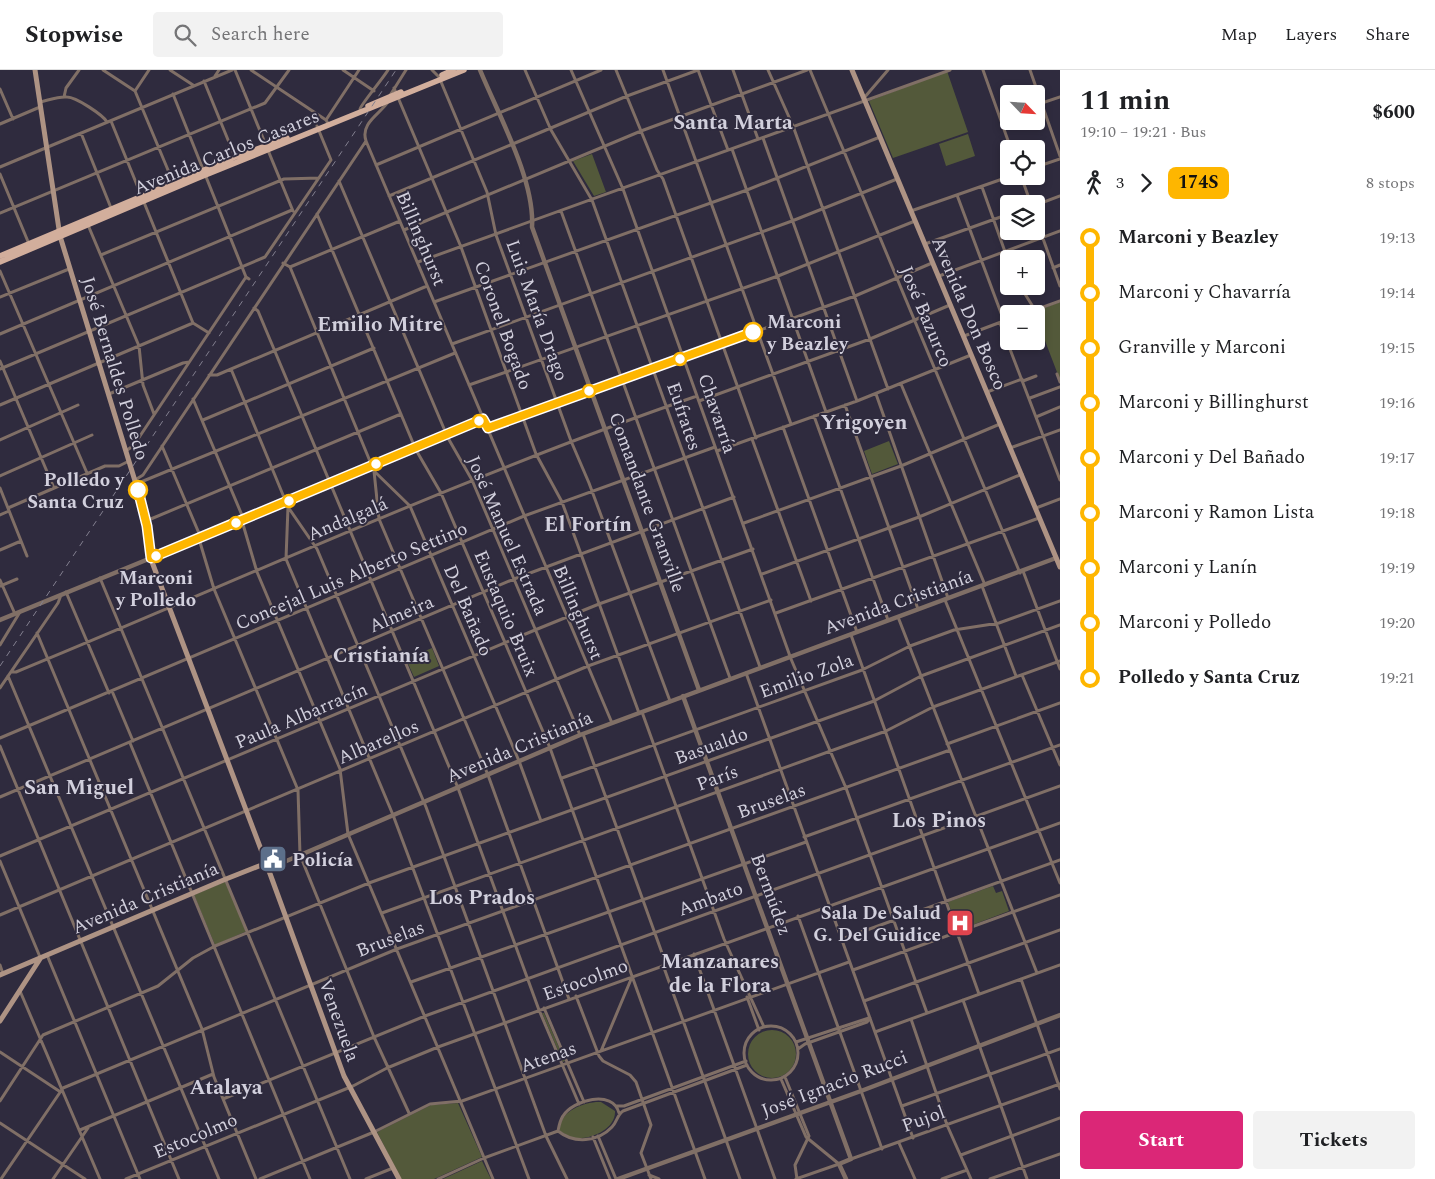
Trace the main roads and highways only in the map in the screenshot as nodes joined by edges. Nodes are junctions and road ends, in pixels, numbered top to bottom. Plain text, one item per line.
1 (35, 70) edge
2 (454, 70) edge
3 (464, 70) edge
4 (852, 70) edge
5 (439, 78) junction
6 (389, 99) junction
7 (328, 122) junction
8 (267, 147) junction
9 (204, 172) junction
10 (142, 199) junction
11 (60, 234) junction
12 (0, 256) edge
13 (0, 262) edge
14 (1058, 557) edge
15 (1060, 567) edge
16 (267, 865) junction
17 (40, 958) junction
18 (2, 974) edge
19 (0, 1021) edge
20 (399, 1179) edge

1 - 11 main road, José Bernaldes Polledo
2 - 5 main road, Avenida Carlos Casares
3 - 5 main road, Avenida Carlos Casares
4 - 14 main road, Avenida Don Bosco
5 - 6 main road, Avenida Carlos Casares
6 - 7 main road, Avenida Carlos Casares
6 - 7 main road, Avenida Carlos Casares
7 - 8 main road, Avenida Carlos Casares
8 - 9 main road, Avenida Carlos Casares
8 - 9 main road, Avenida Carlos Casares
9 - 10 main road, Avenida Carlos Casares
9 - 10 main road, Avenida Carlos Casares
10 - 11 main road, Avenida Carlos Casares
10 - 11 main road, Avenida Carlos Casares
11 - 12 main road, Avenida Carlos Casares
11 - 13 main road, Avenida Carlos Casares
11 - 16 main road, José Bernaldes Polledo
14 - 15 main road, Avenida Don Bosco
16 - 17 main road, Avenida Cristianía
16 - 20 main road, Venezuela
17 - 18 main road, Avenida Cristianía
17 - 19 main road

